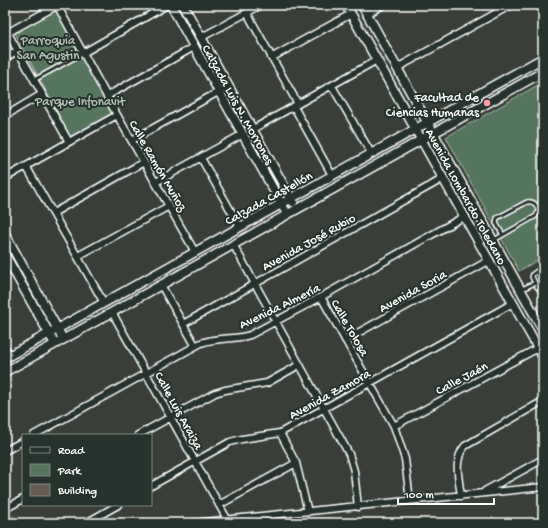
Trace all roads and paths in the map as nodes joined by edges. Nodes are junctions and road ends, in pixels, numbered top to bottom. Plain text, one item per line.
1 (58, 5) edge
2 (167, 5) edge
3 (171, 5) edge
4 (184, 5) edge
5 (261, 5) edge
6 (346, 5) edge
7 (362, 5) edge
8 (383, 5) edge
9 (511, 5) edge
10 (247, 13) junction
11 (351, 14) junction
12 (367, 14) junction
13 (6, 30) edge
14 (202, 37) junction
15 (194, 47) junction
16 (17, 51) junction
17 (83, 53) junction
18 (5, 58) edge
19 (271, 58) junction
20 (543, 58) edge
21 (377, 60) junction
22 (397, 68) junction
23 (543, 72) edge
24 (34, 80) junction
25 (229, 86) junction
26 (332, 86) junction
27 (219, 92) junction
28 (42, 94) junction
29 (107, 96) junction
30 (296, 106) junction
31 (117, 115) junction
32 (5, 116) edge
33 (427, 122) junction
34 (253, 129) junction
35 (415, 129) junction
36 (433, 133) junction
37 (243, 134) junction
38 (422, 139) junction
39 (132, 140) junction
40 (69, 142) junction
41 (371, 153) junction
42 (201, 158) junction
43 (144, 162) junction
44 (26, 166) junction
45 (332, 175) junction
46 (5, 178) edge
47 (444, 178) junction
48 (156, 182) junction
49 (291, 198) junction
50 (281, 204) junction
51 (170, 206) junction
52 (297, 208) junction
53 (53, 213) junction
54 (287, 214) junction
55 (465, 216) junction
56 (240, 227) junction
57 (501, 232) junction
58 (503, 235) junction
59 (5, 236) edge
60 (492, 239) junction
61 (233, 244) junction
62 (195, 252) junction
63 (5, 255) edge
64 (78, 256) junction
65 (490, 260) junction
66 (8, 265) edge
67 (543, 267) edge
68 (255, 283) junction
69 (535, 283) junction
70 (543, 284) edge
71 (162, 285) junction
72 (537, 286) junction
73 (520, 289) junction
74 (543, 295) edge
75 (321, 297) junction
76 (104, 303) junction
77 (513, 303) junction
78 (112, 312) junction
79 (276, 322) junction
80 (183, 324) junction
81 (58, 329) junction
82 (543, 330) edge
83 (49, 333) junction
84 (64, 340) junction
85 (345, 340) junction
86 (55, 344) junction
87 (196, 346) junction
88 (541, 349) edge
89 (6, 354) edge
90 (543, 357) edge
91 (299, 364) junction
92 (5, 372) edge
93 (146, 373) junction
94 (370, 383) junction
95 (543, 401) edge
96 (324, 408) junction
97 (170, 417) junction
98 (394, 426) junction
99 (280, 433) junction
100 (36, 434) edge
101 (140, 434) edge
102 (22, 442) edge
103 (5, 451) edge
104 (543, 459) edge
105 (195, 462) junction
106 (296, 463) junction
107 (152, 485) edge
108 (543, 487) edge
109 (482, 493) junction
110 (461, 496) junction
111 (22, 500) edge
112 (410, 501) junction
113 (219, 505) junction
114 (116, 506) edge
115 (358, 507) junction
116 (5, 509) edge
117 (308, 512) junction
118 (227, 520) junction
119 (86, 523) edge
120 (194, 523) edge

1 - 13 street
1 - 17 street, Calle Ramón Muñoz
2 - 17 street
3 - 15 main road, Calzada Luis N. Morrones
4 - 14 main road, Calzada Luis N. Morrones
5 - 10 street
6 - 11 main road, Avenida Lombardo Toledano
7 - 12 main road, Avenida Lombardo Toledano
8 - 12 street
9 - 22 street
10 - 14 street
10 - 19 street
11 - 19 street
11 - 21 main road, Avenida Lombardo Toledano
12 - 22 main road, Avenida Lombardo Toledano
13 - 16 street
14 - 25 main road, Calzada Luis N. Morrones
15 - 27 main road, Calzada Luis N. Morrones
15 - 29 street
16 - 18 street
16 - 24 street
17 - 24 lane
17 - 29 street, Calle Ramón Muñoz
19 - 30 street
20 - 33 main road, Calzada Castellón
21 - 26 street
21 - 35 main road, Avenida Lombardo Toledano
22 - 33 main road, Avenida Lombardo Toledano
23 - 36 main road, Calzada Castellón
24 - 28 street
25 - 27 street
25 - 34 main road, Calzada Luis N. Morrones
26 - 30 street
26 - 41 street
27 - 37 main road, Calzada Luis N. Morrones
27 - 39 street
28 - 32 street
28 - 40 street
29 - 31 street, Calle Ramón Muñoz
30 - 34 street
30 - 45 street
31 - 39 street, Calle Ramón Muñoz
31 - 40 street
33 - 35 main road, Calzada Castellón
33 - 36 main road, Avenida Lombardo Toledano
34 - 49 main road, Calzada Luis N. Morrones
35 - 38 main road, Avenida Lombardo Toledano
35 - 41 main road, Calzada Castellón
36 - 38 main road, Calzada Castellón
36 - 60 main road, Avenida Lombardo Toledano
37 - 42 street
37 - 50 main road, Calzada Luis N. Morrones
38 - 47 main road, Avenida Lombardo Toledano
38 - 52 main road, Calzada Castellón
39 - 43 street, Calle Ramón Muñoz
40 - 44 street
41 - 45 main road, Calzada Castellón
42 - 48 street
42 - 56 street
43 - 48 street, Calle Ramón Muñoz
43 - 53 street
44 - 46 street
44 - 53 street
45 - 49 main road, Calzada Castellón
47 - 55 main road, Avenida Lombardo Toledano
47 - 68 street, Avenida José Rubio
48 - 51 street, Calle Ramón Muñoz
49 - 50 main road, Calzada Castellón
49 - 52 main road, Calzada Luis N. Morrones
50 - 54 main road, Calzada Luis N. Morrones
50 - 56 main road, Calzada Castellón
51 - 62 street, Calle Ramón Muñoz
51 - 64 street
52 - 54 main road, Calzada Castellón
53 - 64 street
54 - 61 main road, Calzada Castellón
55 - 60 main road
55 - 65 main road, Avenida Lombardo Toledano
55 - 75 street, Avenida Almería
56 - 62 main road, Calzada Castellón
57 - 58 lane
57 - 58 lane
57 - 60 lane
58 - 60 lane
59 - 81 main road
60 - 73 main road, Avenida Lombardo Toledano
61 - 68 street
61 - 71 main road, Calzada Castellón
62 - 76 main road, Calzada Castellón
63 - 66 main road
64 - 76 street
65 - 73 main road
65 - 77 main road, Avenida Lombardo Toledano
65 - 85 street, Avenida Soria
66 - 83 main road
67 - 69 lane
68 - 79 street
68 - 80 street, Avenida José Rubio
69 - 72 lane
69 - 73 lane
70 - 72 lane
71 - 78 main road, Calzada Castellón
71 - 80 street
72 - 74 lane
73 - 82 main road, Avenida Lombardo Toledano
75 - 79 street, Avenida Almería
75 - 85 street, Calle Tolosa
76 - 81 main road, Calzada Castellón
77 - 88 main road, Avenida Lombardo Toledano
77 - 94 street, Avenida Zamora
78 - 84 main road, Calzada Castellón
78 - 93 street, Calle Luis Araiza
79 - 87 street, Avenida Almería
79 - 91 street
80 - 87 street
81 - 83 main road, Calzada Castellón
81 - 84 main road
83 - 86 main road
83 - 89 main road, Calzada Castellón
84 - 86 main road, Calzada Castellón
85 - 94 street, Calle Tolosa
86 - 92 main road, Calzada Castellón
87 - 93 street, Avenida Almería
88 - 90 main road, Avenida Lombardo Toledano
88 - 98 street, Calle Jaén
91 - 96 street
91 - 97 street
93 - 97 street, Calle Luis Araiza
93 - 100 street, Avenida Almería
94 - 96 street, Avenida Zamora
94 - 98 street, Calle Tolosa
95 - 110 street
96 - 99 street, Avenida Zamora
96 - 115 street
97 - 101 street
97 - 105 street, Calle Luis Araiza
98 - 112 street, Calle Tolosa
99 - 105 street, Avenida Zamora
99 - 106 street
102 - 103 street
104 - 109 street
105 - 107 street, Avenida Zamora
105 - 113 street, Calle Luis Araiza
106 - 113 street
106 - 117 street
108 - 109 street
109 - 110 street
110 - 112 street
111 - 116 street
112 - 115 street
113 - 118 street, Calle Luis Araiza
114 - 119 street
115 - 117 street
117 - 118 street
118 - 120 street

